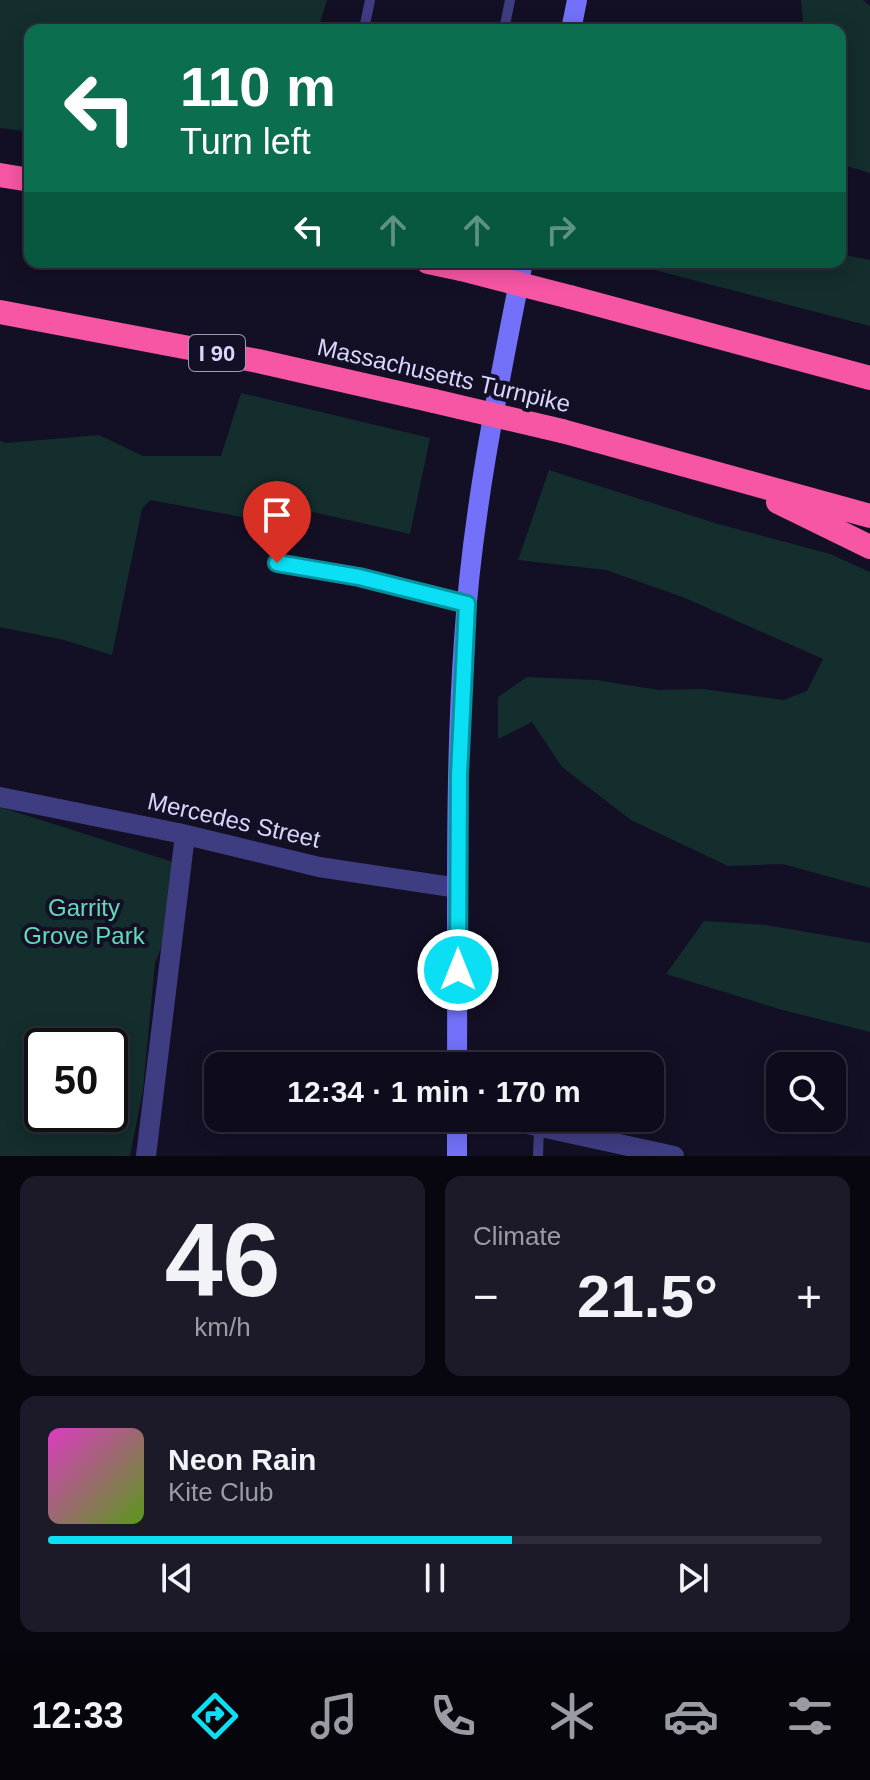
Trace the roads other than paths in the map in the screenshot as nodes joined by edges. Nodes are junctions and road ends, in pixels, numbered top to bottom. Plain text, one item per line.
1 (370, 0) edge
2 (510, 0) edge
3 (577, 0) edge
4 (367, 24) edge
5 (505, 24) edge
6 (572, 24) edge
7 (0, 175) edge
8 (24, 179) edge
9 (456, 268) edge
10 (522, 268) edge
11 (0, 312) edge
12 (870, 378) edge
13 (722, 474) junction
14 (870, 516) edge
15 (870, 547) edge
16 (277, 563) dead end
17 (467, 604) junction
18 (0, 797) edge
19 (185, 835) junction
20 (458, 888) junction
21 (457, 1052) edge
22 (457, 1132) edge
23 (539, 1132) edge
24 (562, 1132) edge
25 (146, 1156) edge
26 (457, 1156) edge
27 (538, 1156) edge
28 (674, 1156) edge

1 - 4 lane
2 - 5 lane
3 - 6 main road
7 - 8 highway
9 - 12 highway, bridge
10 - 17 main road
11 - 13 highway, Massachusetts Turnpike / I 90, bridge
13 - 14 highway, Massachusetts Turnpike / I 90
13 - 15 highway
16 - 17 lane
17 - 20 main road
18 - 19 street, Mercedes Street
19 - 20 street, Mercedes Street
19 - 25 street
20 - 21 main road
22 - 26 main road
23 - 27 lane
24 - 28 street

